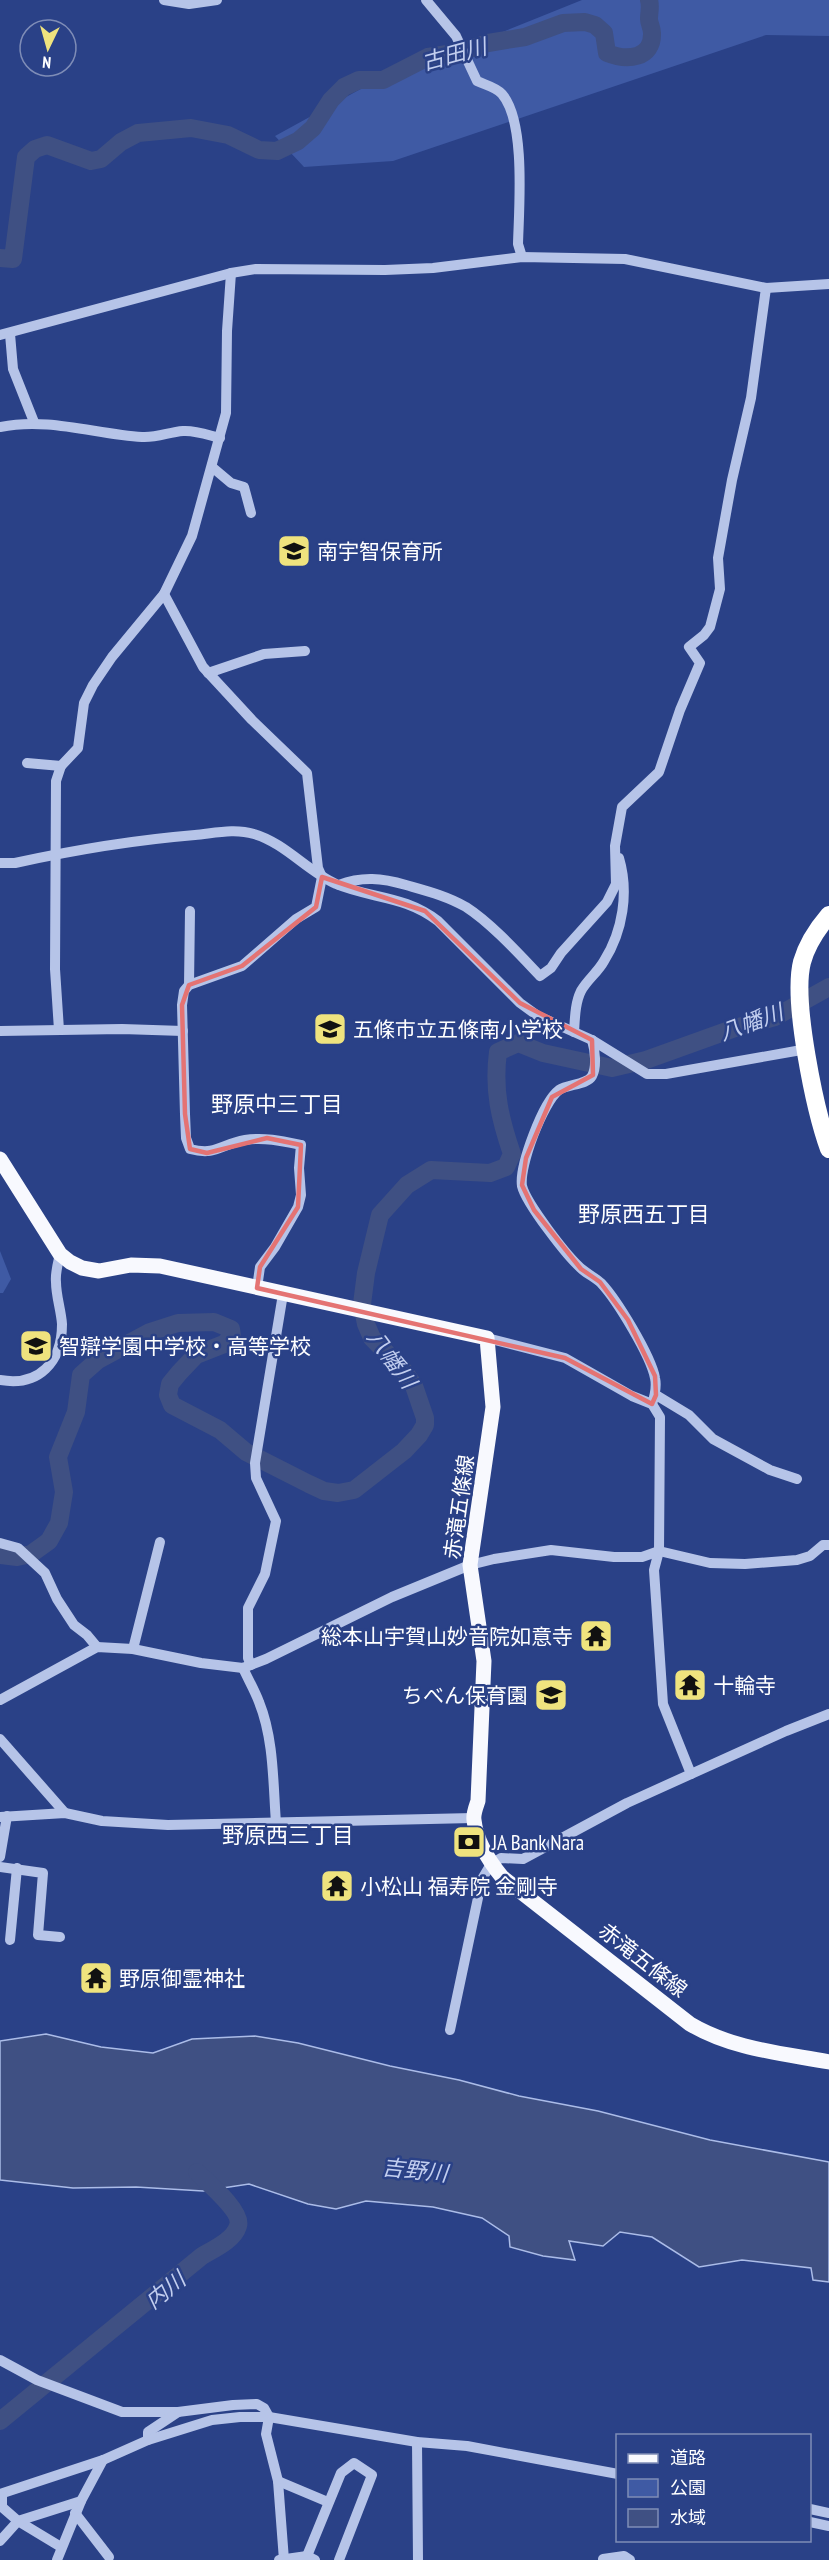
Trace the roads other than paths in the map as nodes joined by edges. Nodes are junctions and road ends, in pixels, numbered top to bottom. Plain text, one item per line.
1 (164, 0) edge
2 (217, 0) edge
3 (426, 0) edge
4 (522, 257) junction
5 (231, 273) junction
6 (829, 284) edge
7 (766, 288) junction
8 (5, 334) edge
9 (34, 422) junction
10 (0, 427) edge
11 (220, 438) junction
12 (212, 467) junction
13 (251, 513) dead end
14 (164, 594) junction
15 (305, 651) dead end
16 (208, 673) junction
17 (27, 763) dead end
18 (61, 766) junction
19 (615, 846) junction
20 (55, 854) junction
21 (0, 863) edge
22 (322, 877) junction
23 (339, 885) junction
24 (190, 911) dead end
25 (829, 915) edge
26 (189, 985) junction
27 (59, 1030) junction
28 (0, 1031) edge
29 (183, 1031) junction
30 (574, 1032) junction
31 (592, 1040) junction
32 (807, 1049) junction
33 (829, 1149) edge
34 (0, 1159) edge
35 (60, 1254) junction
36 (257, 1288) junction
37 (283, 1294) junction
38 (487, 1338) junction
39 (0, 1380) edge
40 (654, 1399) junction
41 (797, 1479) dead end
42 (160, 1542) dead end
43 (0, 1543) edge
44 (829, 1545) edge
45 (659, 1551) junction
46 (470, 1565) junction
47 (97, 1647) junction
48 (133, 1649) junction
49 (247, 1667) junction
50 (0, 1700) edge
51 (829, 1714) edge
52 (0, 1739) edge
53 (691, 1774) junction
54 (65, 1813) junction
55 (3, 1816) edge
56 (473, 1818) junction
57 (276, 1823) junction
58 (0, 1857) edge
59 (491, 1864) junction
60 (0, 1867) edge
61 (17, 1868) junction
62 (60, 1937) dead end
63 (10, 1940) dead end
64 (450, 2030) dead end
65 (829, 2062) edge
66 (0, 2360) edge
67 (178, 2412) junction
68 (269, 2417) junction
69 (148, 2440) junction
70 (417, 2442) junction
71 (103, 2460) junction
72 (616, 2474) edge
73 (278, 2481) junction
74 (1, 2494) edge
75 (81, 2501) junction
76 (328, 2502) junction
77 (811, 2509) edge
78 (75, 2513) junction
79 (829, 2513) edge
80 (18, 2522) junction
81 (811, 2522) edge
82 (829, 2526) edge
83 (0, 2541) edge
84 (62, 2547) junction
85 (109, 2557) dead end
86 (311, 2558) edge
87 (282, 2559) edge
88 (603, 2559) edge
89 (57, 2560) edge
90 (339, 2560) edge
91 (418, 2560) edge
92 (630, 2560) edge

1 - 2 street
3 - 4 street
4 - 5 street
4 - 7 street
5 - 8 street
5 - 11 street
6 - 7 street
7 - 19 street
8 - 9 street
9 - 10 street
9 - 11 street
11 - 12 street
12 - 13 street
12 - 14 street
14 - 16 street
14 - 18 street
15 - 16 street
16 - 22 street
17 - 18 street
18 - 20 street
19 - 23 street
19 - 30 street
20 - 21 street
20 - 22 street
20 - 27 street
22 - 23 street
22 - 26 street
23 - 30 street
24 - 26 street
25 - 32 highway
26 - 29 street
27 - 28 street
27 - 29 street
29 - 36 street
30 - 31 street
31 - 32 street
31 - 40 street
32 - 33 highway
34 - 35 main road
35 - 36 main road
35 - 39 street
36 - 37 main road
37 - 38 main road
37 - 49 street
38 - 40 street
38 - 46 main road, 赤滝五條線
40 - 41 street
40 - 45 street
42 - 48 street
43 - 47 street
44 - 45 street
45 - 46 street
45 - 53 street
46 - 49 street
46 - 56 main road, 赤滝五條線
47 - 48 street
47 - 50 street
48 - 49 street
49 - 57 street
51 - 53 street
52 - 54 street
53 - 59 street
54 - 55 street
54 - 57 street
55 - 58 street
56 - 57 street
56 - 59 main road, 赤滝五條線
59 - 64 street
59 - 65 main road, 赤滝五條線
60 - 61 street
61 - 62 street
61 - 63 street
66 - 67 street
67 - 68 street
67 - 69 street
68 - 69 street
68 - 70 street
68 - 73 street
69 - 71 street
70 - 72 street
70 - 91 street
71 - 74 street
71 - 75 street
73 - 76 street
73 - 87 street
74 - 80 street
75 - 78 street
75 - 80 street
76 - 86 street
76 - 90 street
77 - 79 street
78 - 84 street
78 - 85 street
80 - 83 street
80 - 84 street
81 - 82 street
84 - 89 street
86 - 87 street
88 - 92 street

